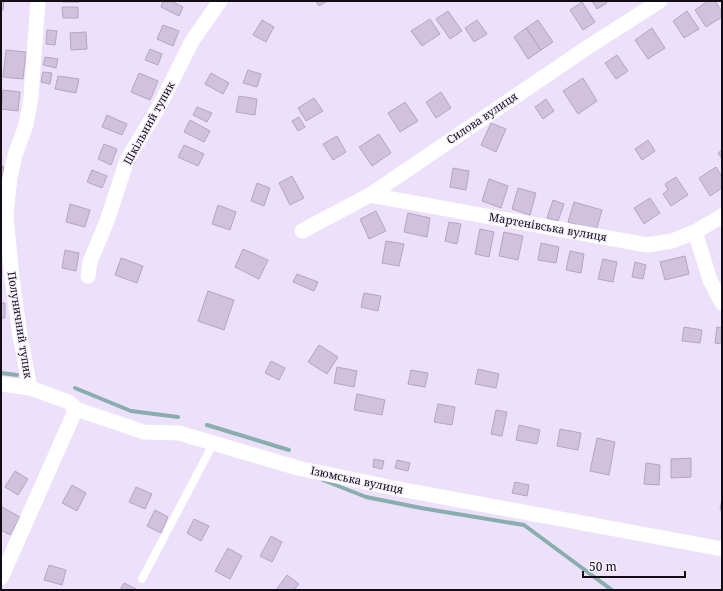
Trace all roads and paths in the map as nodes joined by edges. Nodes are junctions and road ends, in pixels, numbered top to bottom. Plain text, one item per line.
1 (38, 1) edge
2 (220, 1) edge
3 (660, 1) edge
4 (370, 195) junction
5 (722, 216) edge
6 (302, 231) dead end
7 (695, 232) junction
8 (88, 276) dead end
9 (722, 303) edge
10 (1, 384) edge
11 (30, 388) junction
12 (76, 409) junction
13 (213, 444) junction
14 (722, 549) edge
15 (1, 578) edge
16 (142, 579) dead end

1 - 11 street, Полуничний тупик
2 - 8 street, Шкільний тупик
3 - 4 street, Силова вулиця
4 - 6 street, Силова вулиця
4 - 7 street, Мартенівська вулиця
5 - 7 street, Мартенівська вулиця
7 - 9 street
10 - 11 street, Ізюмська вулиця
11 - 12 street, Ізюмська вулиця
12 - 13 street, Ізюмська вулиця
12 - 15 street
13 - 14 street, Ізюмська вулиця
13 - 16 lane

